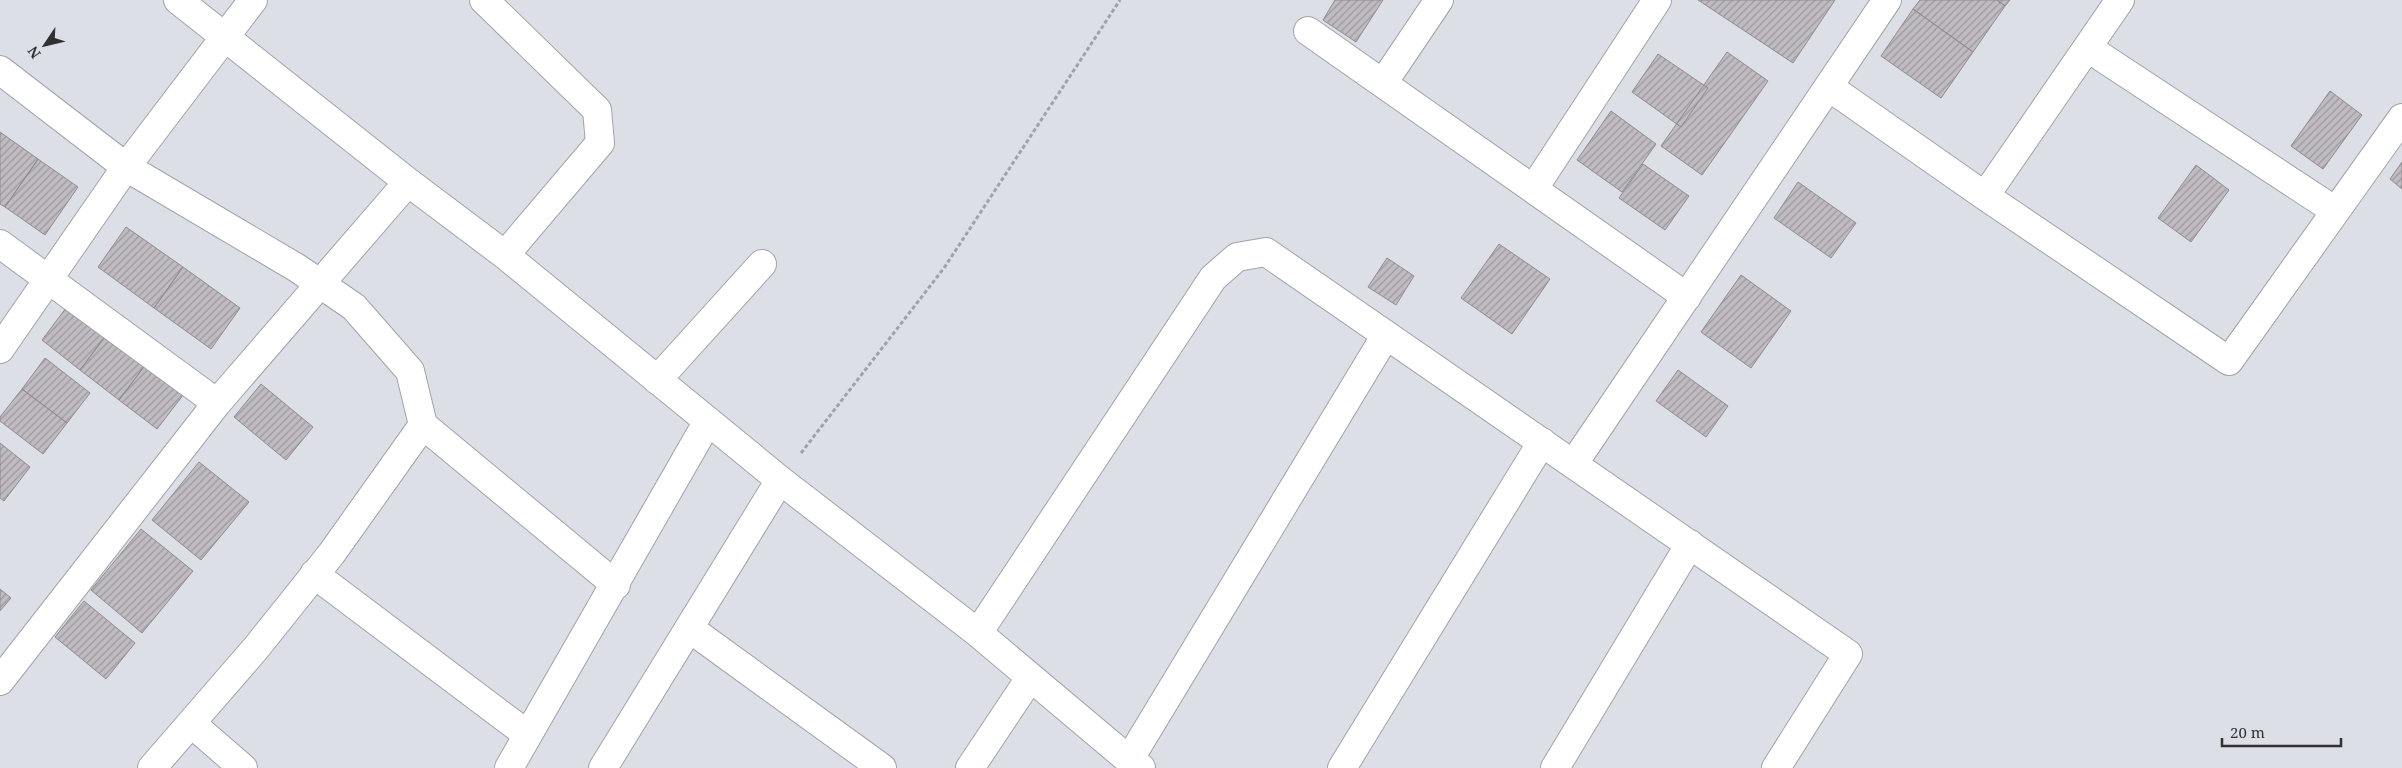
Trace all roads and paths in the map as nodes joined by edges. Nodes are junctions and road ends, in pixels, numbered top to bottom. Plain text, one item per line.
1 (178, 0) edge
2 (253, 0) edge
3 (484, 0) edge
4 (1120, 0) edge
5 (1439, 0) edge
6 (1657, 0) edge
7 (1887, 0) edge
8 (2120, 0) edge
9 (1308, 31) dead end
10 (224, 38) junction
11 (2088, 48) junction
12 (0, 70) edge
13 (1383, 83) junction
14 (1829, 87) junction
15 (2402, 118) edge
16 (126, 167) junction
17 (408, 182) junction
18 (1534, 188) junction
19 (1986, 196) junction
20 (2334, 210) junction
21 (0, 244) edge
22 (505, 255) junction
23 (762, 264) dead end
24 (50, 279) junction
25 (320, 284) junction
26 (1687, 297) junction
27 (1386, 335) junction
28 (0, 349) edge
29 (657, 380) junction
30 (217, 403) junction
31 (708, 421) junction
32 (423, 425) junction
33 (1542, 442) junction
34 (1574, 463) junction
35 (780, 480) junction
36 (1690, 544) junction
37 (314, 574) junction
38 (616, 585) junction
39 (689, 628) junction
40 (978, 633) junction
41 (1030, 678) junction
42 (0, 681) edge
43 (191, 723) junction
44 (528, 735) junction
45 (1135, 764) edge
46 (152, 768) edge
47 (243, 768) edge
48 (509, 768) edge
49 (603, 768) edge
50 (882, 768) edge
51 (970, 768) edge
52 (1342, 768) edge
53 (1555, 768) edge
54 (1776, 768) edge

1 - 10 street
2 - 10 street
3 - 22 street
4 - 35 path
5 - 13 street
6 - 18 street
7 - 14 street
8 - 11 street
9 - 13 street
10 - 16 street
10 - 17 street
11 - 19 street
11 - 20 street
12 - 16 street
13 - 18 street
14 - 19 street
14 - 26 street
15 - 20 street
16 - 24 street
16 - 25 street
17 - 22 street
17 - 25 street
18 - 26 street
19 - 20 street
21 - 24 street
22 - 29 street
23 - 29 street
24 - 28 street
24 - 30 street
25 - 30 street
25 - 32 street
26 - 34 street
27 - 33 street
27 - 40 street
27 - 45 street
29 - 31 street
30 - 42 street
31 - 35 street
31 - 38 street
32 - 37 street
32 - 38 street
33 - 34 street
33 - 52 street
34 - 36 street
35 - 39 street
35 - 40 street
36 - 53 street
36 - 54 street
37 - 43 street
37 - 44 street
38 - 44 street
39 - 49 street
39 - 50 street
40 - 41 street
41 - 45 street
41 - 51 street
43 - 46 street
43 - 47 street
44 - 48 street

